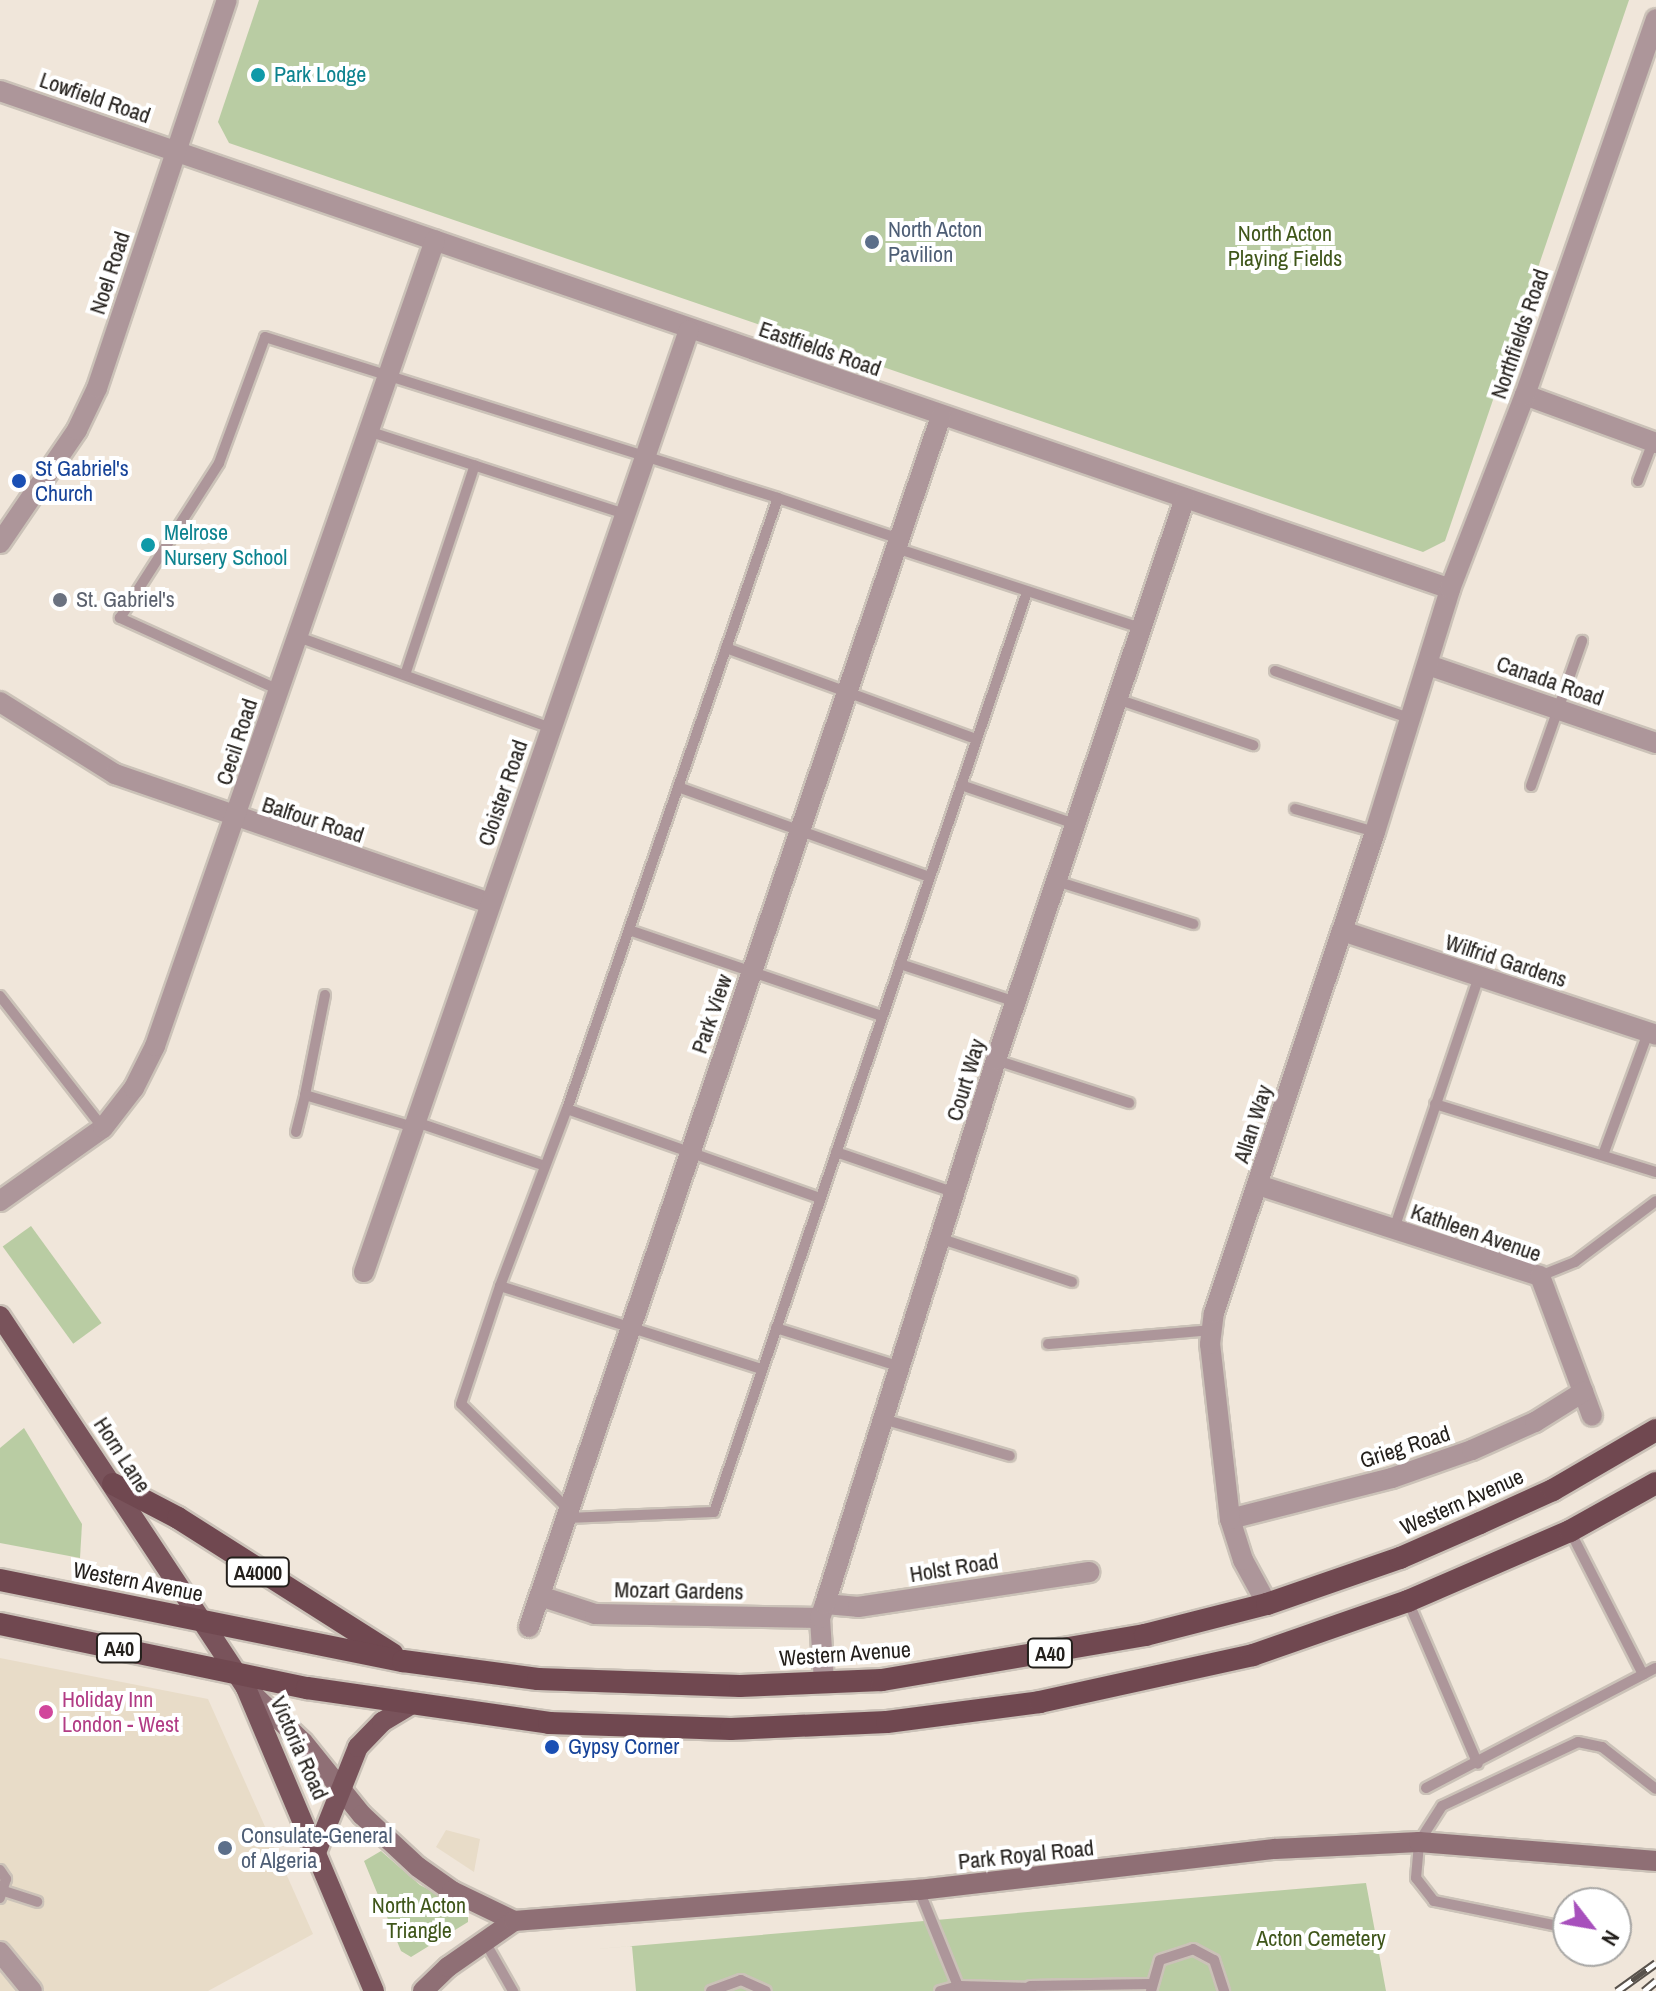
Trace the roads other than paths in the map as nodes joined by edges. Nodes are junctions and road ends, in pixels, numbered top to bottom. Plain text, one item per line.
1 (227, 0) edge
2 (1656, 19) edge
3 (0, 91) edge
4 (175, 150) junction
5 (435, 240) junction
6 (689, 330) junction
7 (388, 374) junction
8 (1525, 395) junction
9 (941, 416) junction
10 (368, 431) junction
11 (1654, 442) edge
12 (645, 457) junction
13 (475, 465) junction
14 (1638, 481) dead end
15 (778, 498) junction
16 (1185, 498) junction
17 (625, 514) junction
18 (0, 543) edge
19 (898, 544) junction
20 (1450, 589) junction
21 (1027, 592) junction
22 (1141, 628) junction
23 (298, 637) junction
24 (1582, 641) dead end
25 (726, 648) junction
26 (1428, 665) junction
27 (1275, 671) dead end
28 (405, 675) junction
29 (279, 690) junction
30 (848, 691) junction
31 (1117, 699) junction
32 (0, 702) edge
33 (1556, 708) junction
34 (1411, 719) junction
35 (551, 728) junction
36 (976, 739) junction
37 (1656, 743) edge
38 (1253, 745) dead end
39 (961, 785) junction
40 (1531, 786) dead end
41 (678, 787) junction
42 (1295, 809) dead end
43 (236, 819) junction
44 (1075, 824) junction
45 (800, 830) junction
46 (1375, 832) junction
47 (929, 877) junction
48 (1056, 881) junction
49 (490, 903) junction
50 (1193, 924) dead end
51 (629, 930) junction
52 (1342, 931) junction
53 (900, 964) junction
54 (752, 970) junction
55 (1479, 977) junction
56 (325, 995) dead end
57 (0, 996) edge
58 (1016, 1002) junction
59 (882, 1016) junction
60 (1652, 1034) edge
61 (996, 1060) junction
62 (305, 1095) junction
63 (1129, 1103) dead end
64 (1435, 1104) junction
65 (567, 1109) junction
66 (415, 1124) junction
67 (103, 1128) junction
68 (296, 1132) dead end
69 (836, 1152) junction
70 (690, 1153) junction
71 (1603, 1155) junction
72 (542, 1165) junction
73 (1656, 1172) edge
74 (1258, 1185) junction
75 (956, 1193) junction
76 (820, 1198) junction
77 (0, 1201) edge
78 (1656, 1201) edge
79 (1393, 1230) junction
80 (942, 1239) junction
81 (364, 1272) dead end
82 (1540, 1276) junction
83 (1072, 1282) dead end
84 (500, 1286) junction
85 (0, 1316) edge
86 (776, 1328) junction
87 (630, 1330) junction
88 (1210, 1330) junction
89 (1048, 1344) dead end
90 (901, 1367) junction
91 (762, 1369) junction
92 (1583, 1392) junction
93 (1592, 1416) dead end
94 (883, 1419) junction
95 (1656, 1430) edge
96 (1010, 1456) dead end
97 (1656, 1483) edge
98 (113, 1484) junction
99 (568, 1514) junction
100 (1230, 1519) junction
101 (1570, 1531) junction
102 (1089, 1572) dead end
103 (0, 1580) edge
104 (540, 1596) junction
105 (1408, 1601) junction
106 (1267, 1604) junction
107 (823, 1611) junction
108 (202, 1621) junction
109 (0, 1624) edge
110 (529, 1627) dead end
111 (403, 1661) junction
112 (1656, 1668) edge
113 (1643, 1674) junction
114 (241, 1681) junction
115 (824, 1682) junction
116 (412, 1704) junction
117 (1478, 1764) junction
118 (341, 1785) junction
119 (1426, 1788) dead end
120 (1656, 1789) edge
121 (1419, 1842) junction
122 (317, 1850) junction
123 (1656, 1861) edge
124 (0, 1870) edge
125 (919, 1890) junction
126 (2, 1894) edge
127 (37, 1902) dead end
128 (514, 1921) junction
129 (1552, 1925) edge
130 (484, 1940) junction
131 (0, 1952) edge
132 (1150, 1987) edge
133 (959, 1989) edge
134 (1033, 1989) edge
135 (32, 1991) edge
136 (374, 1991) edge
137 (423, 1991) edge
138 (513, 1991) edge
139 (711, 1991) edge
140 (766, 1991) edge
141 (940, 1991) edge
142 (1224, 1991) edge

1 - 4 street, Noel Road
2 - 8 street, Northfields Road
3 - 4 street, Lowfield Road
4 - 5 street, Eastfields Road
4 - 18 street, Noel Road
5 - 6 street, Eastfields Road
5 - 7 street, Cecil Road
6 - 9 street, Eastfields Road
6 - 12 street, Cloister Road
7 - 10 street, Cecil Road
7 - 12 lane
7 - 29 lane
8 - 11 street
8 - 20 street, Northfields Road
9 - 16 street, Eastfields Road
9 - 19 street, Park View
10 - 13 lane
10 - 23 street, Cecil Road
11 - 14 lane
12 - 15 lane
12 - 17 street, Cloister Road
13 - 17 lane
13 - 28 lane
15 - 19 lane
15 - 25 lane
16 - 20 street, Eastfields Road
16 - 22 street, Court Way
17 - 35 street, Cloister Road
19 - 21 lane
19 - 30 street, Park View
20 - 26 street, Northfields Road
21 - 22 lane
21 - 36 lane
22 - 31 street, Court Way
23 - 28 lane
23 - 29 street, Cecil Road
24 - 33 lane
25 - 30 lane
25 - 41 lane
26 - 33 street, Canada Road
26 - 34 street, Allan Way
27 - 34 lane
28 - 35 lane
29 - 43 street, Cecil Road
30 - 36 lane
30 - 45 street, Park View
31 - 38 lane
31 - 44 street, Court Way
32 - 43 street, Balfour Road
33 - 37 street, Canada Road
33 - 40 lane
34 - 46 street, Allan Way
35 - 49 street, Cloister Road
36 - 39 lane
39 - 44 lane
39 - 47 lane
41 - 45 lane
41 - 51 lane
42 - 46 lane
43 - 49 street, Balfour Road
43 - 67 street, Cecil Road
44 - 48 street, Court Way
45 - 47 lane
45 - 54 street, Park View
46 - 52 street, Allan Way
47 - 53 lane
48 - 50 lane
48 - 58 street, Court Way
49 - 66 street, Cloister Road
51 - 54 lane
51 - 65 lane
52 - 55 street, Wilfrid Gardens
52 - 74 street, Allan Way
53 - 58 lane
53 - 59 lane
54 - 59 lane
54 - 70 street, Park View
55 - 60 street, Wilfrid Gardens
55 - 64 lane
56 - 62 lane
57 - 67 lane
58 - 61 street, Court Way
59 - 69 lane
60 - 71 lane
61 - 63 lane
61 - 75 street, Court Way
62 - 66 lane
62 - 68 lane
64 - 71 lane
64 - 79 lane
65 - 70 lane
65 - 72 lane
66 - 72 lane
66 - 81 street, Cloister Road
67 - 77 street, Cecil Road
69 - 75 lane
69 - 76 lane
70 - 76 lane
70 - 87 street, Park View
71 - 73 lane
72 - 84 lane
74 - 79 street, Kathleen Avenue
74 - 88 street, Allan Way
75 - 80 street, Court Way
76 - 86 lane
78 - 82 lane
79 - 82 street, Kathleen Avenue
80 - 83 lane
80 - 90 street, Court Way
82 - 92 street, Kathleen Avenue
84 - 87 lane
84 - 99 lane
85 - 98 main road, Horn Lane / A4000
86 - 90 lane
86 - 91 lane
87 - 91 lane
87 - 99 street, Park View
88 - 89 lane
88 - 100 street, Allan Way
90 - 94 street, Court Way
91 - 99 lane
92 - 93 street, Kathleen Avenue
92 - 100 street, Grieg Road
94 - 96 lane
94 - 107 street, Court Way
95 - 106 highway, Western Avenue / A40
97 - 101 highway, A40
98 - 108 main road, Horn Lane / A4000
98 - 111 highway, A4000
99 - 104 street, Park View
100 - 106 street, Allan Way
101 - 105 highway, A40
101 - 113 lane
102 - 107 street, Holst Road
103 - 108 highway, Western Avenue / A40
104 - 107 street, Mozart Gardens
104 - 110 street, Park View
105 - 116 highway, A40
105 - 117 lane
106 - 115 highway, Western Avenue / A40
107 - 115 street, Court Way
108 - 111 highway, Western Avenue / A40
108 - 114 main road, Victoria Road / A4000
109 - 114 highway, A40
111 - 115 highway, Western Avenue / A40
112 - 113 lane
113 - 117 lane
114 - 116 highway, A40
114 - 118 main road
114 - 122 main road, Victoria Road / A4000
116 - 118 main road
117 - 119 lane
118 - 122 main road
118 - 128 main road
120 - 121 lane
121 - 123 main road, Park Royal Road
121 - 125 main road, Park Royal Road
121 - 129 lane
122 - 136 main road, Victoria Road / A4000
124 - 126 lane
125 - 128 main road, Park Royal Road
125 - 133 lane
126 - 127 lane
128 - 130 main road, Park Royal Road
130 - 137 main road, Park Royal Road
130 - 138 lane
131 - 135 street
132 - 134 lane
132 - 142 lane
133 - 134 lane
133 - 141 lane
139 - 140 lane

